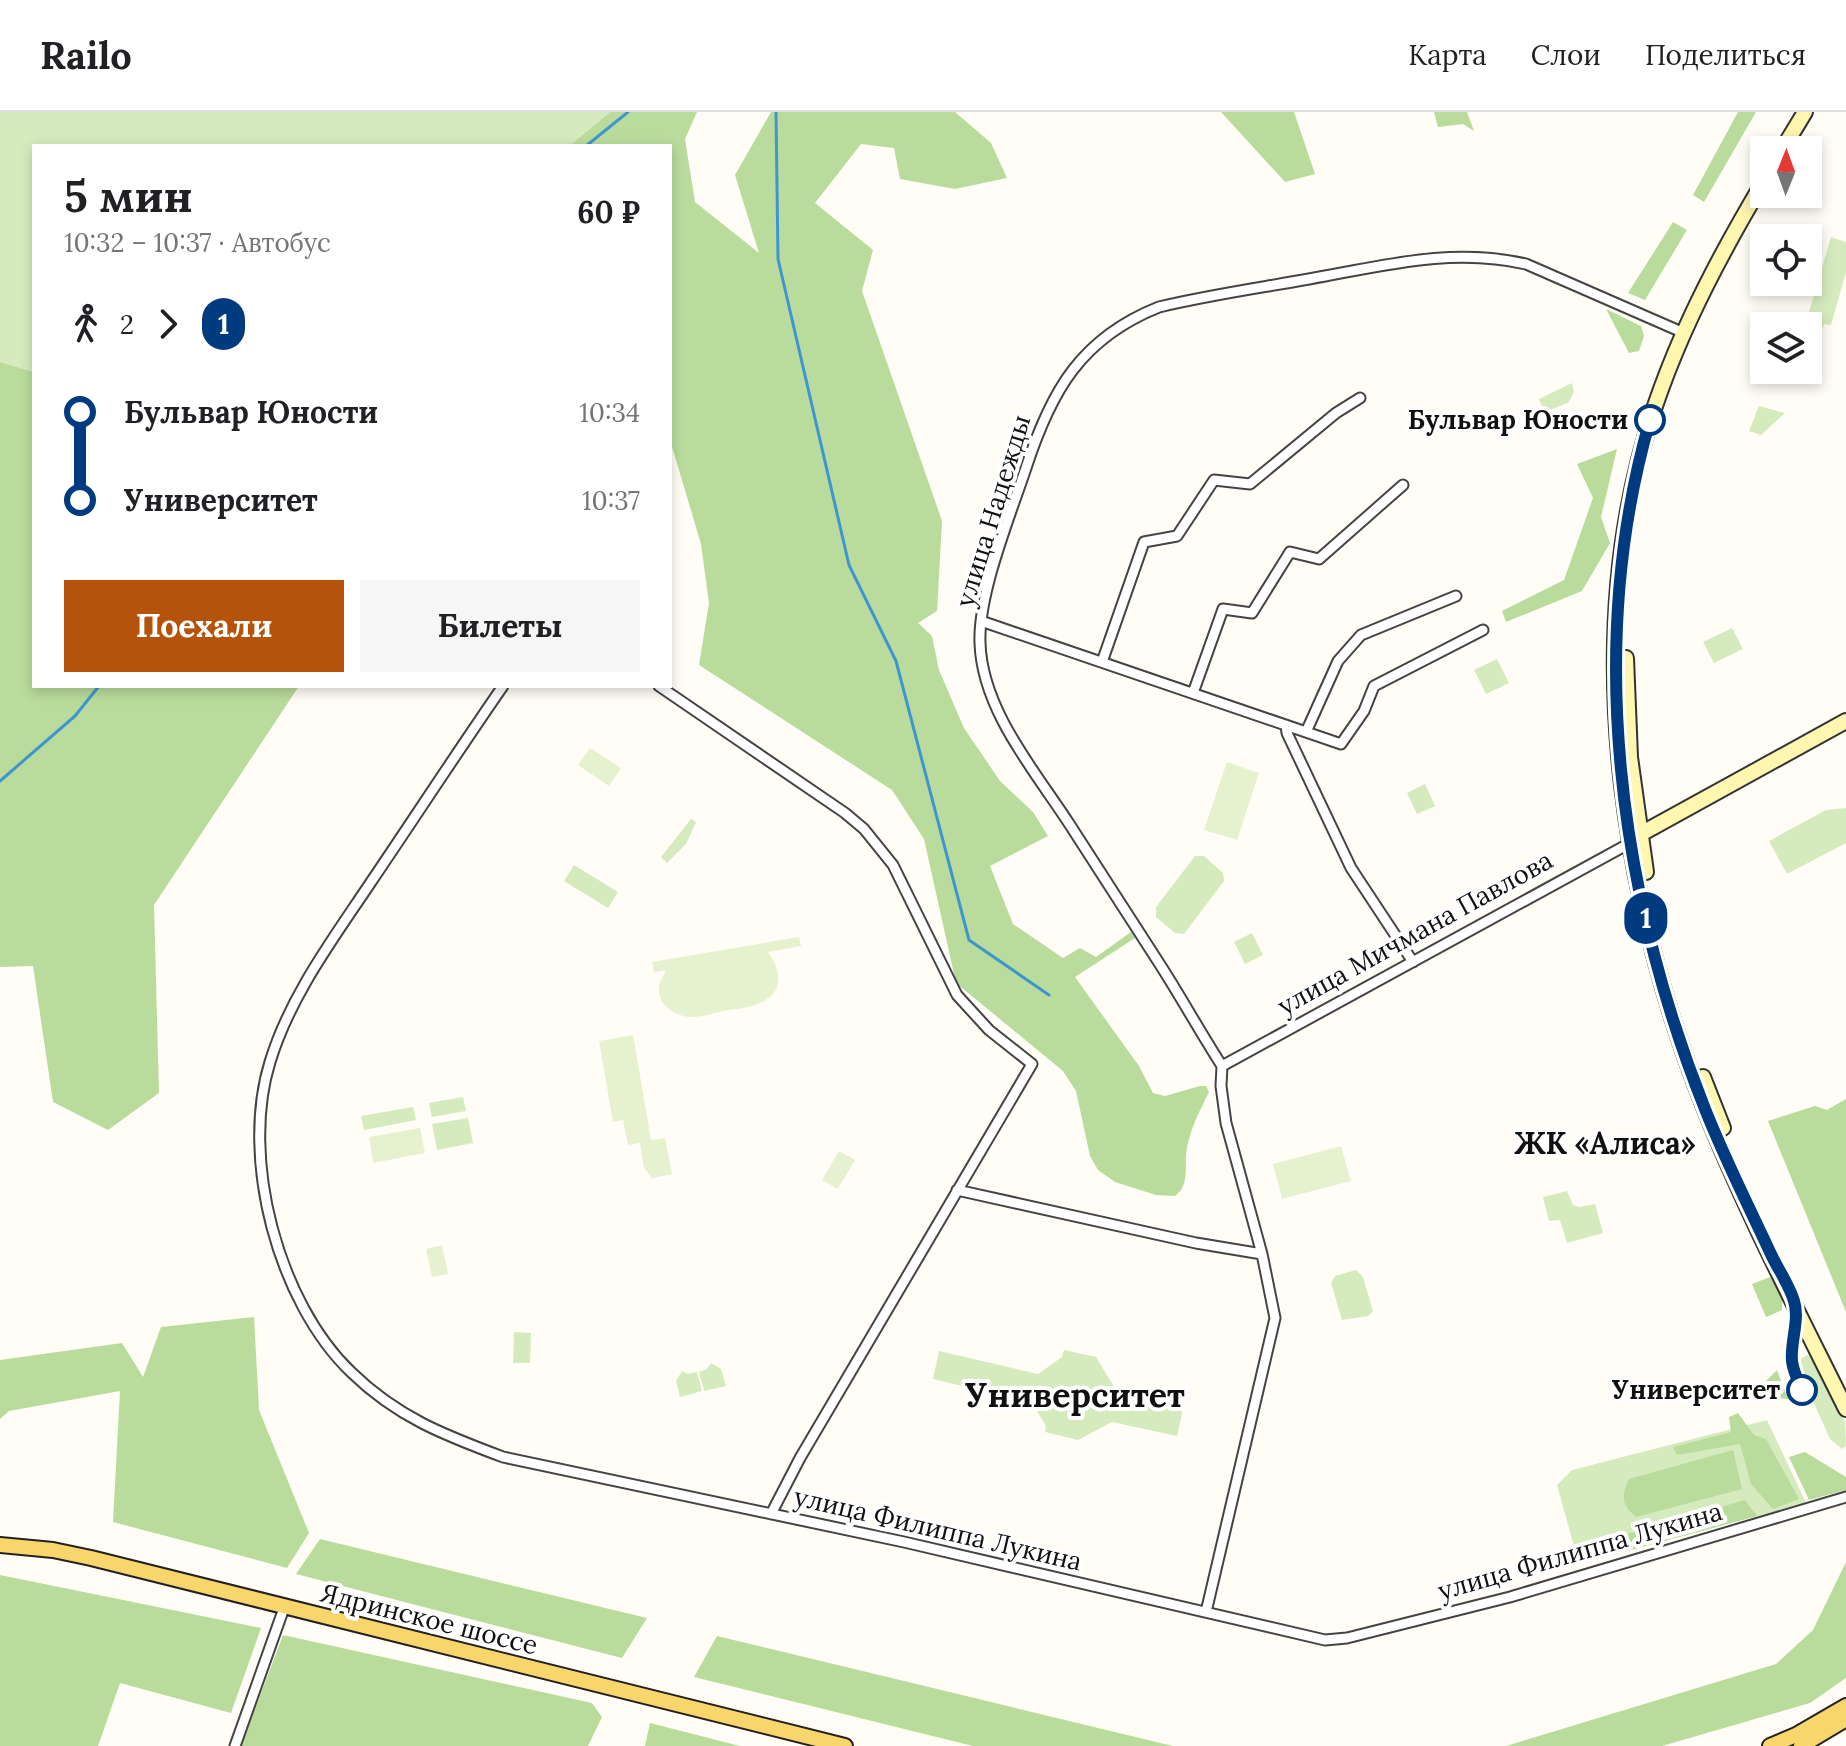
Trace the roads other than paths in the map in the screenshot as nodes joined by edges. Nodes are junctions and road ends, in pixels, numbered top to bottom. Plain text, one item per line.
1 (1805, 112) edge
2 (1815, 112) edge
3 (1794, 136) edge
4 (1797, 136) edge
5 (1750, 205) edge
6 (1758, 208) edge
7 (1688, 335) junction
8 (1360, 398) dead end
9 (1403, 485) dead end
10 (1456, 596) dead end
11 (981, 621) junction
12 (1483, 630) dead end
13 (1102, 662) junction
14 (502, 688) edge
15 (662, 688) edge
16 (1193, 693) junction
17 (1846, 721) edge
18 (1286, 725) junction
19 (1846, 731) edge
20 (1306, 732) junction
21 (1822, 739) junction
22 (1638, 838) junction
23 (1413, 962) junction
24 (1222, 1066) junction
25 (957, 1190) junction
26 (1262, 1254) junction
27 (1782, 1266) junction
28 (1846, 1389) edge
29 (1846, 1409) edge
30 (1846, 1497) edge
31 (771, 1514) junction
32 (0, 1545) edge
33 (284, 1608) junction
34 (1206, 1612) junction
35 (1846, 1706) edge
36 (1846, 1719) edge
37 (235, 1746) edge
38 (845, 1746) edge
39 (1770, 1746) edge
40 (1801, 1746) edge

1 - 3 main road
2 - 4 main road
5 - 7 main road
6 - 7 main road
7 - 11 street, улица Надежды
7 - 22 main road
8 - 13 street
9 - 16 street
10 - 20 street
11 - 13 street
11 - 24 street, улица Надежды
12 - 20 street
13 - 16 street
14 - 31 street
15 - 25 street, улица Филиппа Лукина
16 - 18 street
17 - 21 main road, улица Мичмана Павлова
18 - 20 street
18 - 23 street
19 - 21 main road, улица Мичмана Павлова
21 - 22 main road, улица Мичмана Павлова
22 - 23 street, улица Мичмана Павлова
22 - 27 main road
23 - 24 street, улица Мичмана Павлова
24 - 26 street
25 - 26 street
25 - 31 street, улица Филиппа Лукина
26 - 34 street
27 - 28 main road
27 - 29 main road
30 - 34 street, улица Филиппа Лукина
31 - 34 street, улица Филиппа Лукина
32 - 33 main road, Ядринское шоссе
33 - 37 street
33 - 38 main road, Ядринское шоссе
35 - 39 main road
36 - 40 main road

